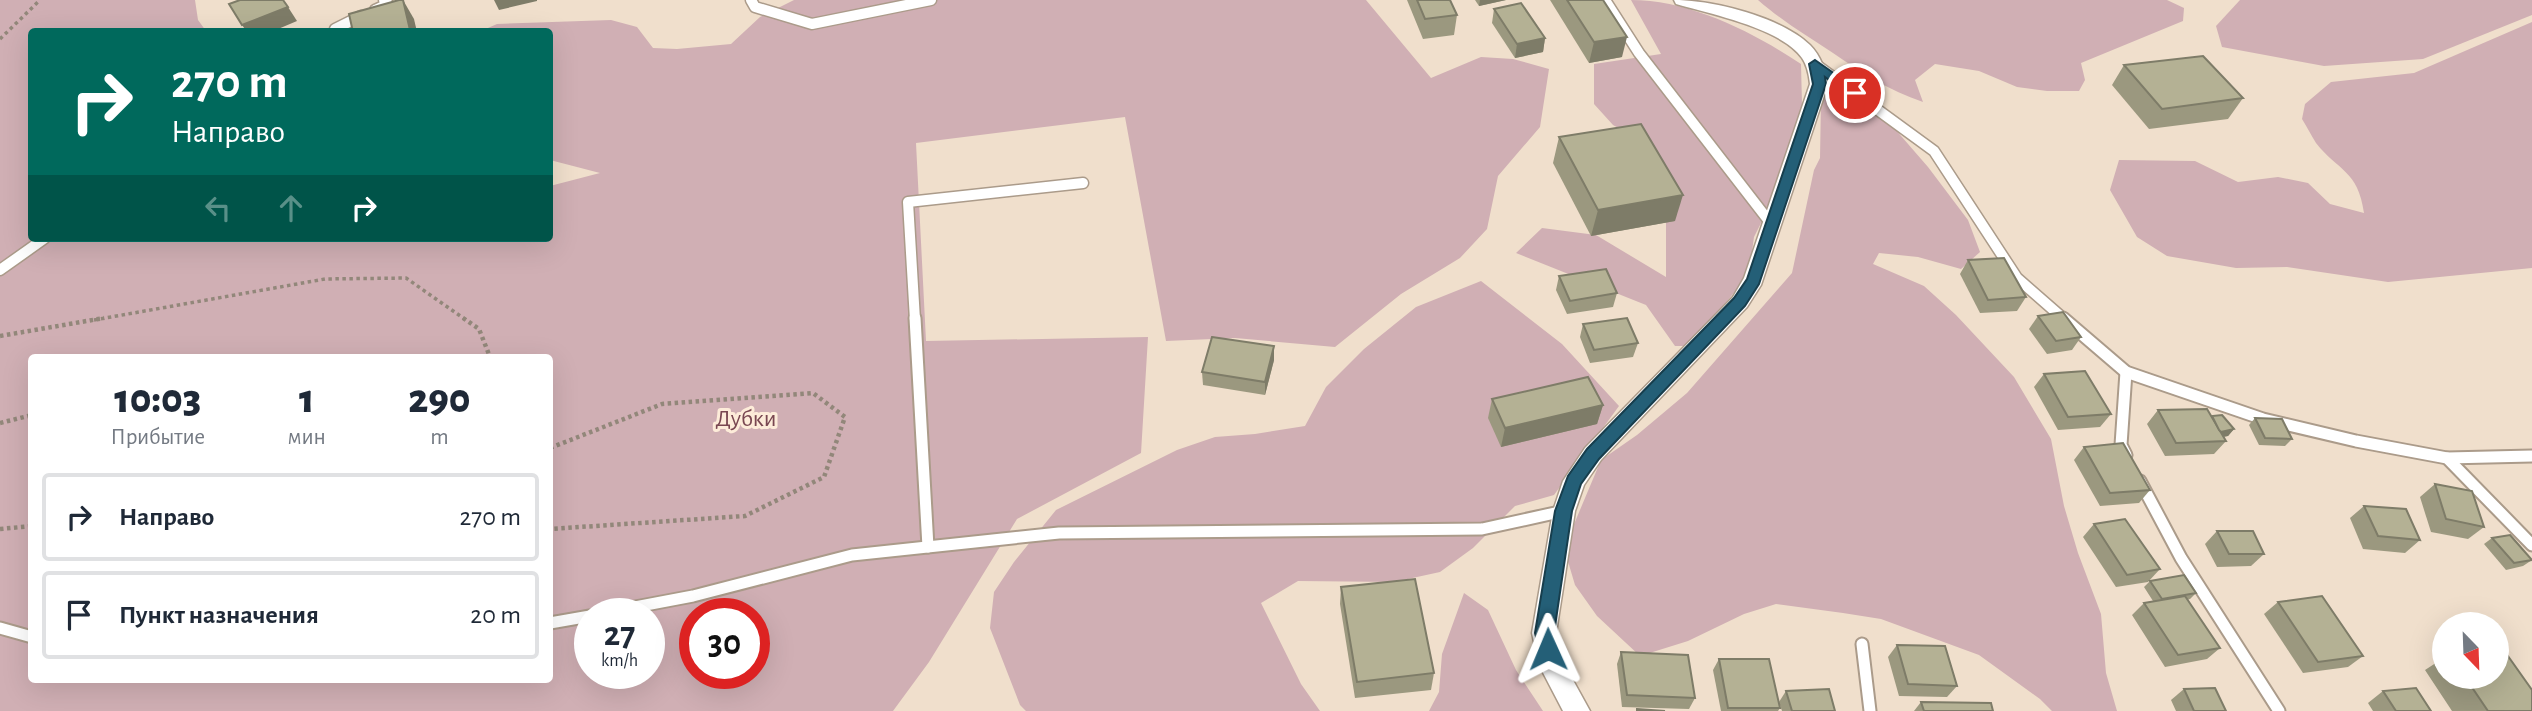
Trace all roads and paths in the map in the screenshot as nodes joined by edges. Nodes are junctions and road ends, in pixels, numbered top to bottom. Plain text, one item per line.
1 (40, 0) edge
2 (384, 0) edge
3 (751, 0) edge
4 (931, 0) edge
5 (1605, 0) edge
6 (1682, 0) edge
7 (339, 28) edge
8 (0, 39) edge
9 (1815, 64) junction
10 (1083, 183) dead end
11 (1772, 226) junction
12 (40, 242) edge
13 (0, 270) edge
14 (0, 336) edge
15 (489, 354) edge
16 (2126, 372) junction
17 (28, 416) edge
18 (0, 423) edge
19 (553, 447) edge
20 (2532, 456) edge
21 (2447, 458) junction
22 (1564, 511) junction
23 (28, 526) edge
24 (0, 528) edge
25 (553, 529) edge
26 (2532, 545) edge
27 (928, 547) junction
28 (665, 601) edge
29 (574, 619) edge
30 (553, 622) edge
31 (0, 628) edge
32 (28, 636) edge
33 (1862, 644) dead end
34 (1577, 711) edge
35 (1870, 711) edge
36 (2279, 711) edge

1 - 8 path
2 - 7 lane
3 - 4 lane
5 - 11 lane
6 - 9 street
9 - 11 street
9 - 16 lane
10 - 27 lane
11 - 22 street
12 - 13 lane
14 - 15 path
16 - 21 lane
16 - 36 lane
17 - 18 path
19 - 25 path
20 - 21 lane
21 - 26 lane
22 - 27 lane
22 - 34 street
23 - 24 path
27 - 28 lane
29 - 30 lane
31 - 32 lane
33 - 35 lane

